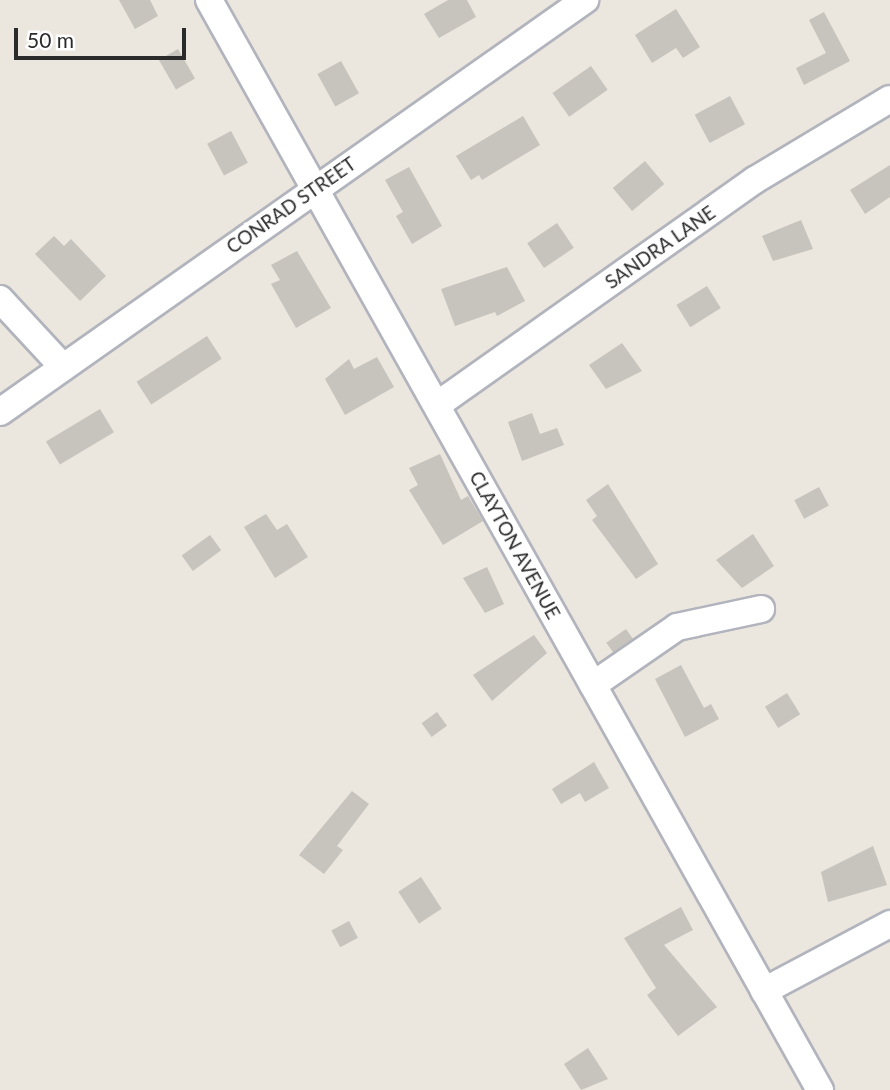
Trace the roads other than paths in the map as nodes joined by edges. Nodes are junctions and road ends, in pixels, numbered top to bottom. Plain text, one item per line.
1 (209, 0) edge
2 (585, 0) edge
3 (890, 99) edge
4 (314, 189) junction
5 (0, 299) edge
6 (63, 367) junction
7 (437, 405) junction
8 (0, 412) edge
9 (761, 609) dead end
10 (593, 685) junction
11 (890, 924) edge
12 (764, 991) junction
13 (820, 1090) edge

1 - 4 street, CLAYTON AVENUE
2 - 4 street, CONRAD STREET
3 - 7 street, SANDRA LANE
4 - 6 street, CONRAD STREET
4 - 7 street, CLAYTON AVENUE
5 - 6 street
6 - 8 street, CONRAD STREET
7 - 10 street, CLAYTON AVENUE
9 - 10 street
10 - 12 street, CLAYTON AVENUE
11 - 12 street
12 - 13 street, CLAYTON AVENUE

